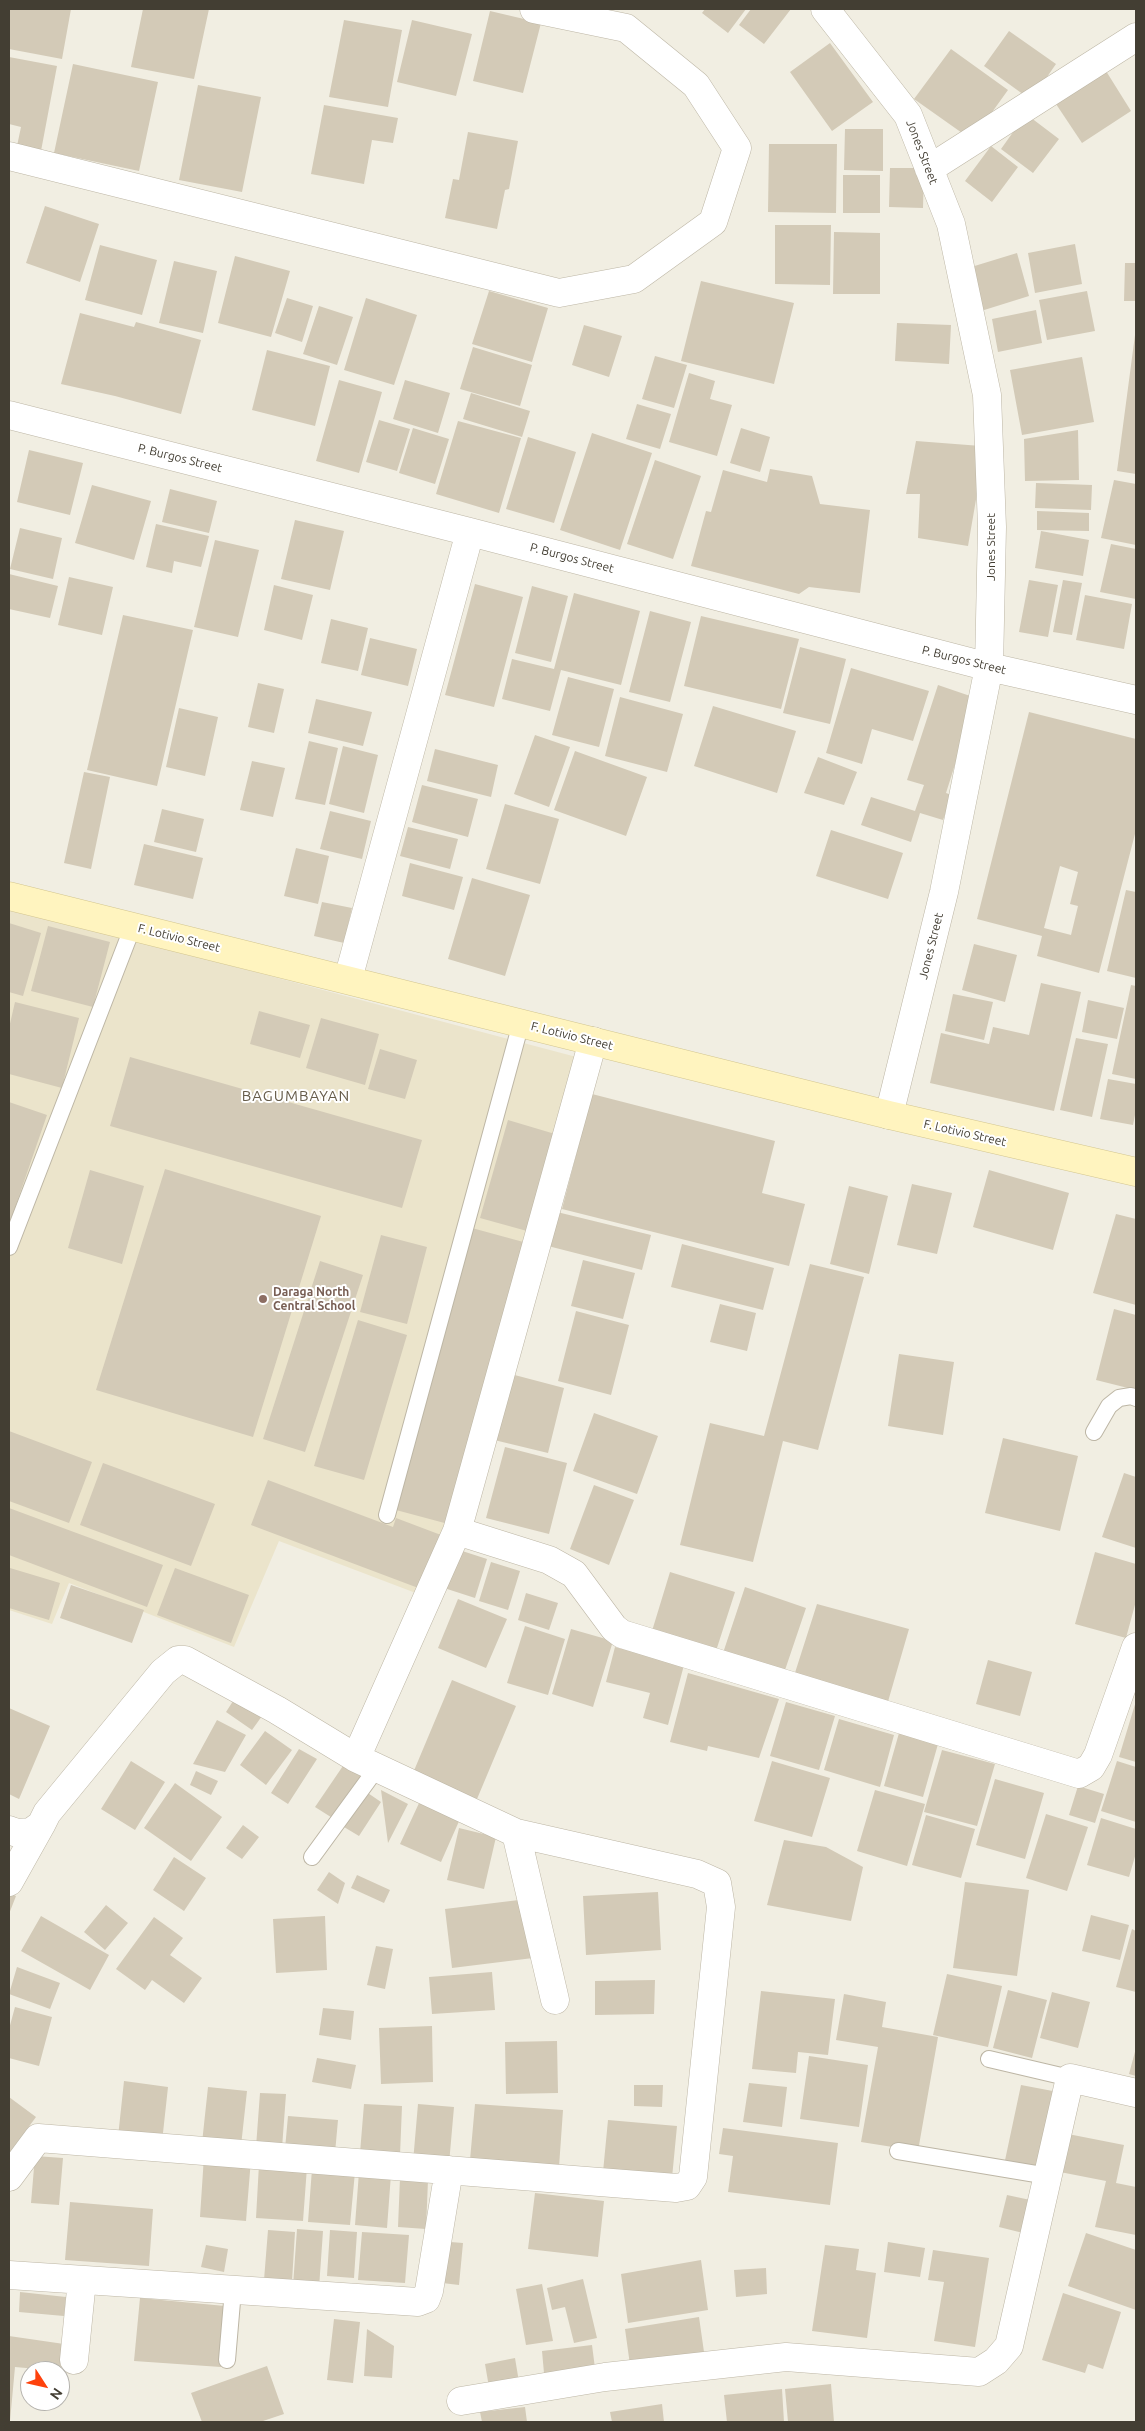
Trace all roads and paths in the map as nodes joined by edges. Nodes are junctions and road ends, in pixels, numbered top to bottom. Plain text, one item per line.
1 (534, 9) edge
2 (825, 9) edge
3 (1136, 37) edge
4 (9, 156) edge
5 (929, 169) junction
6 (9, 415) edge
7 (470, 532) junction
8 (989, 667) junction
9 (1136, 700) edge
10 (9, 896) edge
11 (133, 926) junction
12 (348, 979) junction
13 (521, 1023) junction
14 (593, 1041) junction
15 (889, 1115) junction
16 (1136, 1172) edge
17 (9, 1247) edge
18 (1136, 1398) edge
19 (1094, 1432) dead end
20 (387, 1515) dead end
21 (457, 1531) junction
22 (1136, 1647) edge
23 (366, 1763) junction
24 (41, 1826) junction
25 (9, 1830) edge
26 (516, 1833) junction
27 (312, 1857) dead end
28 (9, 1882) edge
29 (555, 2000) dead end
30 (989, 2059) dead end
31 (1070, 2078) junction
32 (1136, 2093) edge
33 (898, 2151) dead end
34 (449, 2170) junction
35 (1048, 2176) junction
36 (9, 2177) edge
37 (9, 2275) edge
38 (82, 2280) junction
39 (232, 2290) junction
40 (74, 2360) dead end
41 (226, 2360) dead end
42 (461, 2401) dead end

1 - 4 street
2 - 5 street, Jones Street
3 - 5 street
5 - 8 street, Jones Street
6 - 7 street, P. Burgos Street
7 - 8 street, P. Burgos Street
7 - 12 street
8 - 9 street, P. Burgos Street
8 - 15 street, Jones Street
10 - 11 street, F. Lotivio Street
11 - 12 street, F. Lotivio Street
11 - 17 lane
12 - 13 street, F. Lotivio Street
13 - 14 street, F. Lotivio Street
13 - 20 lane
14 - 15 street, F. Lotivio Street
14 - 21 street
15 - 16 street, F. Lotivio Street
18 - 19 lane
21 - 22 street
21 - 23 street
23 - 24 street
23 - 26 street
23 - 27 lane
24 - 25 street
24 - 28 street
26 - 29 street
26 - 34 street
30 - 31 lane
31 - 32 street
31 - 35 street
33 - 35 lane
34 - 36 street
34 - 39 street
35 - 42 street
37 - 38 street
38 - 39 street
38 - 40 street
39 - 41 lane

